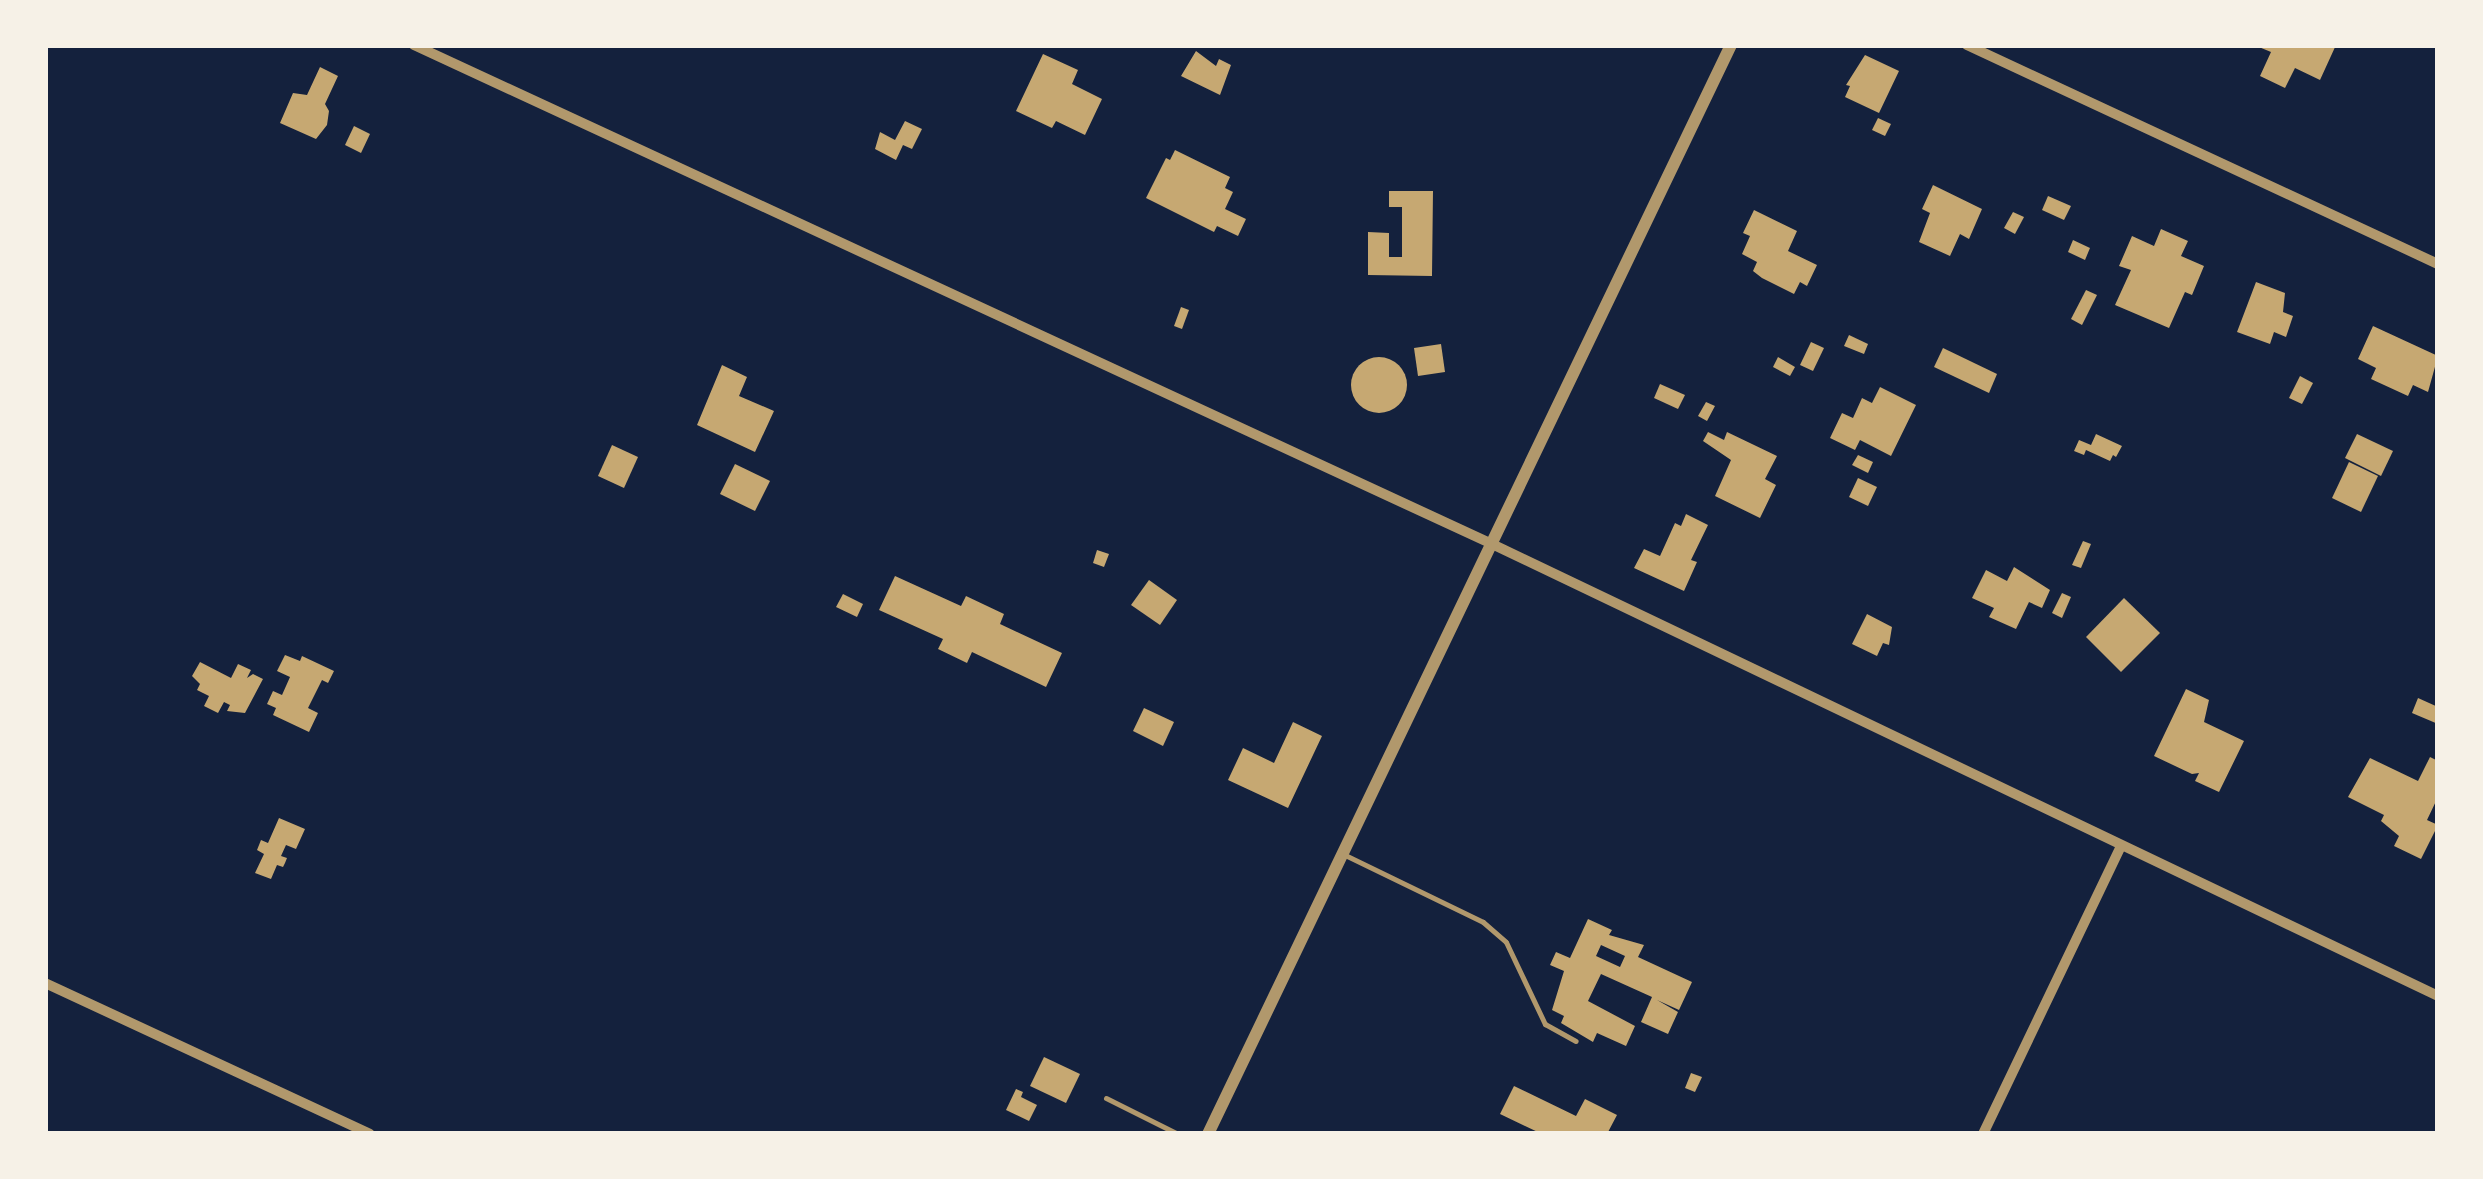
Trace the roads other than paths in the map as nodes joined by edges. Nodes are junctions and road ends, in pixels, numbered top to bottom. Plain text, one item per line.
1 (414, 45) edge
2 (1731, 45) edge
3 (1968, 45) edge
4 (2438, 264) edge
5 (1492, 544) junction
6 (2120, 846) junction
7 (1345, 855) junction
8 (45, 983) edge
9 (2438, 996) edge
10 (1576, 1041) dead end
11 (1106, 1098) dead end
12 (370, 1134) edge
13 (1178, 1134) edge
14 (1208, 1134) edge
15 (1983, 1134) edge

1 - 5 street
2 - 5 street
3 - 4 street
5 - 6 street
5 - 7 street
6 - 9 street
6 - 15 street
7 - 10 lane
7 - 14 street
8 - 12 street
11 - 13 lane

